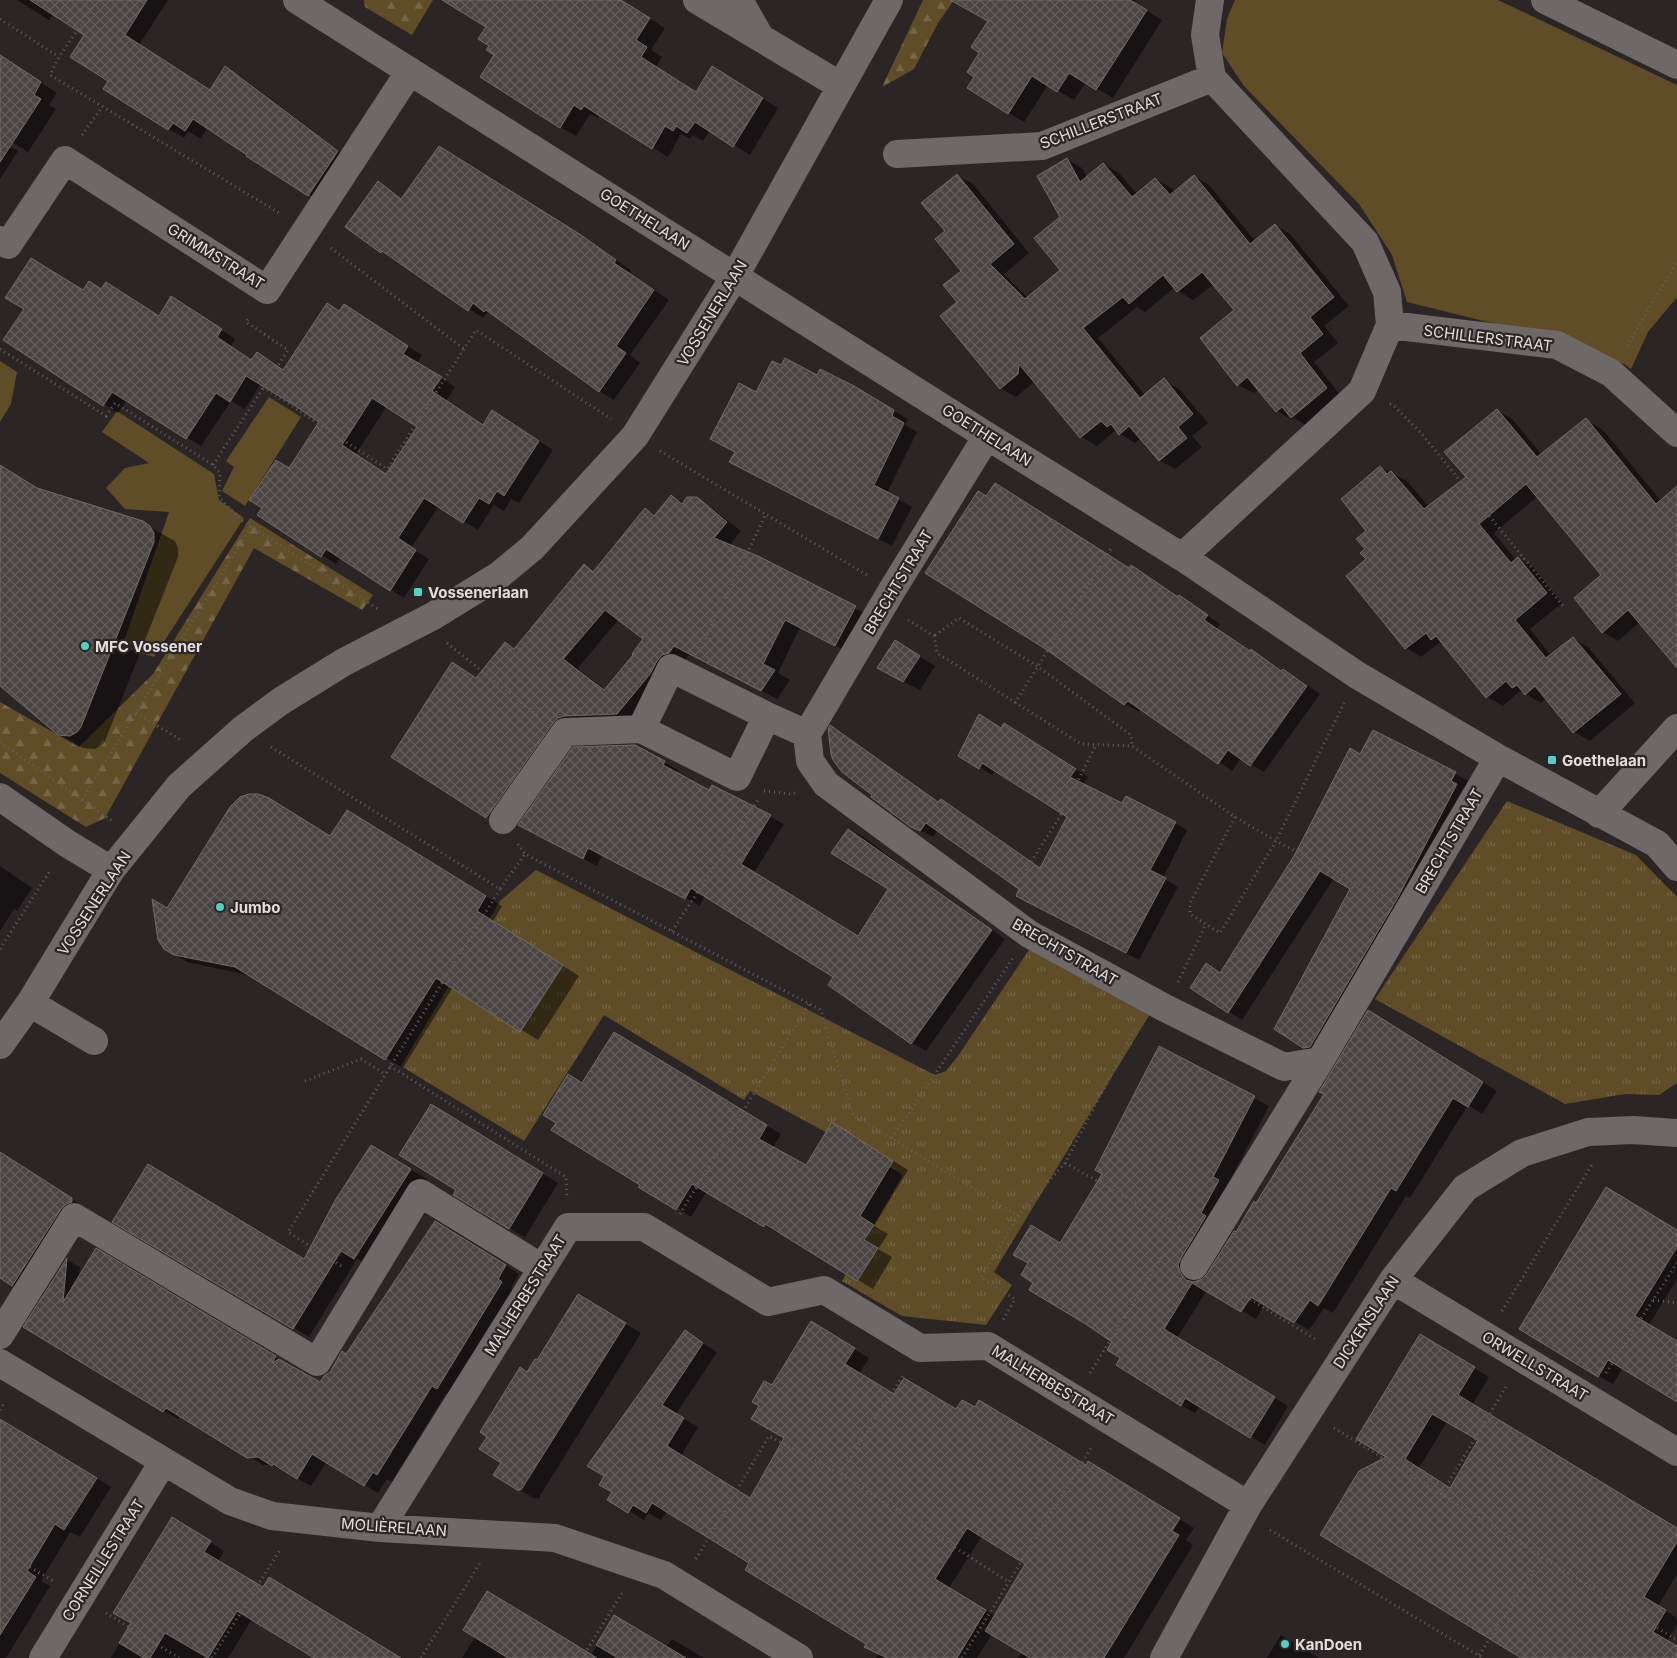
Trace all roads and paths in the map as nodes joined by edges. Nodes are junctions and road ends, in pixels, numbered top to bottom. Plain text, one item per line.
1 (98, 0) edge
2 (297, 0) edge
3 (697, 0) edge
4 (739, 0) edge
5 (889, 0) edge
6 (1210, 0) edge
7 (1545, 0) edge
8 (334, 9) edge
9 (0, 19) edge
10 (760, 38) junction
11 (59, 57) junction
12 (1677, 65) edge
13 (410, 71) junction
14 (1212, 78) junction
15 (841, 86) junction
16 (897, 154) dead end
17 (306, 229) junction
18 (0, 240) edge
19 (1677, 262) edge
20 (735, 276) junction
21 (267, 290) junction
22 (1390, 326) junction
23 (0, 349) edge
24 (464, 349) junction
25 (1611, 373) junction
26 (263, 387) junction
27 (1362, 390) junction
28 (1677, 433) edge
29 (635, 436) junction
30 (987, 436) junction
31 (213, 464) junction
32 (766, 514) junction
33 (251, 527) junction
34 (1111, 549) dead end
35 (1182, 557) junction
36 (892, 590) junction
37 (1564, 607) dead end
38 (415, 625) junction
39 (934, 636) junction
40 (1037, 666) junction
41 (1357, 675) junction
42 (688, 676) junction
43 (1015, 703) junction
44 (136, 713) junction
45 (767, 716) junction
46 (1677, 728) edge
47 (243, 729) junction
48 (641, 729) junction
49 (807, 734) junction
50 (562, 736) junction
51 (181, 740) dead end
52 (0, 742) edge
53 (1097, 745) junction
54 (1132, 746) junction
55 (1498, 758) junction
56 (737, 777) junction
57 (826, 784) junction
58 (764, 791) junction
59 (0, 797) edge
60 (82, 800) junction
61 (1599, 814) junction
62 (1235, 817) junction
63 (503, 820) dead end
64 (137, 838) junction
65 (1276, 841) junction
66 (68, 844) junction
67 (1677, 867) edge
68 (111, 870) junction
69 (1014, 888) dead end
70 (500, 889) junction
71 (1409, 909) junction
72 (1206, 924) junction
73 (672, 932) junction
74 (1030, 934) junction
75 (0, 949) edge
76 (30, 1003) junction
77 (809, 1004) junction
78 (1157, 1004) junction
79 (94, 1041) dead end
80 (0, 1045) edge
81 (1320, 1061) junction
82 (390, 1066) junction
83 (386, 1074) junction
84 (305, 1081) dead end
85 (1613, 1130) junction
86 (1677, 1133) edge
87 (892, 1138) junction
88 (1065, 1163) junction
89 (1018, 1216) junction
90 (568, 1227) junction
91 (1180, 1227) junction
92 (1176, 1235) dead end
93 (664, 1240) junction
94 (1165, 1252) dead end
95 (1201, 1254) junction
96 (1677, 1263) edge
97 (542, 1268) junction
98 (1393, 1280) junction
99 (366, 1281) junction
100 (1653, 1300) junction
101 (1677, 1303) edge
102 (0, 1335) edge
103 (1486, 1337) junction
104 (988, 1346) junction
105 (920, 1348) junction
106 (1344, 1356) junction
107 (1523, 1359) junction
108 (0, 1363) edge
109 (1075, 1398) junction
110 (1589, 1399) junction
111 (1308, 1412) junction
112 (1109, 1419) junction
113 (1677, 1452) edge
114 (163, 1462) junction
115 (840, 1474) junction
116 (1441, 1495) junction
117 (1246, 1509) junction
118 (299, 1519) junction
119 (380, 1528) junction
120 (498, 1535) junction
121 (1543, 1557) junction
122 (638, 1566) junction
123 (1009, 1582) junction
124 (680, 1586) junction
125 (1677, 1640) edge
126 (765, 1649) edge
127 (1479, 1656) junction
128 (43, 1658) edge
129 (212, 1658) edge
130 (421, 1658) edge
131 (582, 1658) edge
132 (799, 1658) edge
133 (962, 1658) edge
134 (1164, 1658) edge
135 (1483, 1658) edge

1 - 11 path
2 - 8 street, GOETHELAAN
3 - 10 street
4 - 10 street
5 - 15 street, VOSSENERLAAN
6 - 14 street
7 - 12 street
8 - 13 street, GOETHELAAN
9 - 11 path
10 - 15 street
11 - 17 path
13 - 17 street, GRIMMSTRAAT
13 - 20 street, GOETHELAAN
14 - 16 street, SCHILLERSTRAAT
14 - 22 street
15 - 20 street, VOSSENERLAAN
17 - 21 street, GRIMMSTRAAT
17 - 24 path
18 - 21 street, GRIMMSTRAAT
19 - 25 path
20 - 29 street, VOSSENERLAAN
20 - 30 street, GOETHELAAN
21 - 26 path
22 - 25 street, SCHILLERSTRAAT
22 - 27 street
23 - 31 path
24 - 26 path
24 - 29 path
25 - 28 street, SCHILLERSTRAAT
26 - 31 path
27 - 35 street
27 - 37 path
29 - 32 path
29 - 38 street, VOSSENERLAAN
30 - 35 street, GOETHELAAN
30 - 36 street, BRECHTSTRAAT
31 - 33 path
32 - 36 path
32 - 42 path
33 - 38 path
33 - 44 path
34 - 40 path
35 - 41 street, GOETHELAAN
36 - 39 path
36 - 49 street, BRECHTSTRAAT
38 - 47 street, VOSSENERLAAN
38 - 50 path
39 - 40 path
39 - 43 path
40 - 43 path
40 - 54 path
41 - 55 street, GOETHELAAN
41 - 65 path
42 - 45 street
42 - 48 street
43 - 53 path
44 - 51 path
44 - 60 path
45 - 49 street
45 - 56 street
46 - 61 street
47 - 64 street, VOSSENERLAAN
47 - 70 path
48 - 50 street
48 - 56 street
49 - 57 street, BRECHTSTRAAT
50 - 63 street
52 - 60 path
53 - 54 path
53 - 69 path
54 - 62 path
55 - 61 street, GOETHELAAN
55 - 71 street, BRECHTSTRAAT
56 - 58 path
57 - 58 path
57 - 74 street, BRECHTSTRAAT
58 - 73 path
59 - 66 street
60 - 64 path
61 - 67 street, GOETHELAAN
62 - 65 path
62 - 72 path
64 - 68 street, VOSSENERLAAN
65 - 71 path
65 - 72 path
66 - 68 street
66 - 75 path
68 - 76 street, VOSSENERLAAN
70 - 73 path
70 - 82 path
71 - 81 street, BRECHTSTRAAT
72 - 78 path
73 - 77 path
74 - 78 street, BRECHTSTRAAT
74 - 87 path
76 - 79 street
76 - 80 street, VOSSENERLAAN
77 - 87 path
77 - 93 path
78 - 81 street, BRECHTSTRAAT
78 - 88 path
81 - 95 street
82 - 83 path
82 - 90 path
83 - 84 path
83 - 99 path
85 - 86 street, DICKENSLAAN
85 - 98 street, DICKENSLAAN
85 - 103 path
87 - 89 path
88 - 89 path
88 - 91 path
89 - 104 path
90 - 93 street, MALHERBESTRAAT
90 - 97 street, MALHERBESTRAAT
91 - 92 path
91 - 95 path
93 - 105 street, MALHERBESTRAAT
94 - 109 path
95 - 106 path
96 - 100 path
97 - 99 street
97 - 119 street, MALHERBESTRAAT
98 - 103 street, ORWELLSTRAAT
98 - 106 street, DICKENSLAAN
99 - 102 street
100 - 101 path
100 - 110 path
103 - 107 street, ORWELLSTRAAT
104 - 105 street, MALHERBESTRAAT
104 - 109 street, MALHERBESTRAAT
105 - 115 path
106 - 111 street, DICKENSLAAN
107 - 110 street, ORWELLSTRAAT
107 - 116 path
108 - 114 street, MOLIÈRELAAN
109 - 112 street, MALHERBESTRAAT
110 - 113 street, ORWELLSTRAAT
111 - 116 path
111 - 117 street, DICKENSLAAN
112 - 117 street, MALHERBESTRAAT
112 - 123 path
114 - 118 street, MOLIÈRELAAN
114 - 128 street, CORNEILLESTRAAT
115 - 123 path
115 - 124 path
116 - 121 path
117 - 127 path
117 - 134 street, DICKENSLAAN
118 - 119 street, MOLIÈRELAAN
118 - 129 path
119 - 120 street, MOLIÈRELAAN
120 - 122 street, MOLIÈRELAAN
120 - 130 path
121 - 125 path
121 - 127 path
122 - 124 street, MOLIÈRELAAN
122 - 131 path
123 - 133 path
124 - 126 street, MOLIÈRELAAN
126 - 132 street, MOLIÈRELAAN
127 - 135 path

